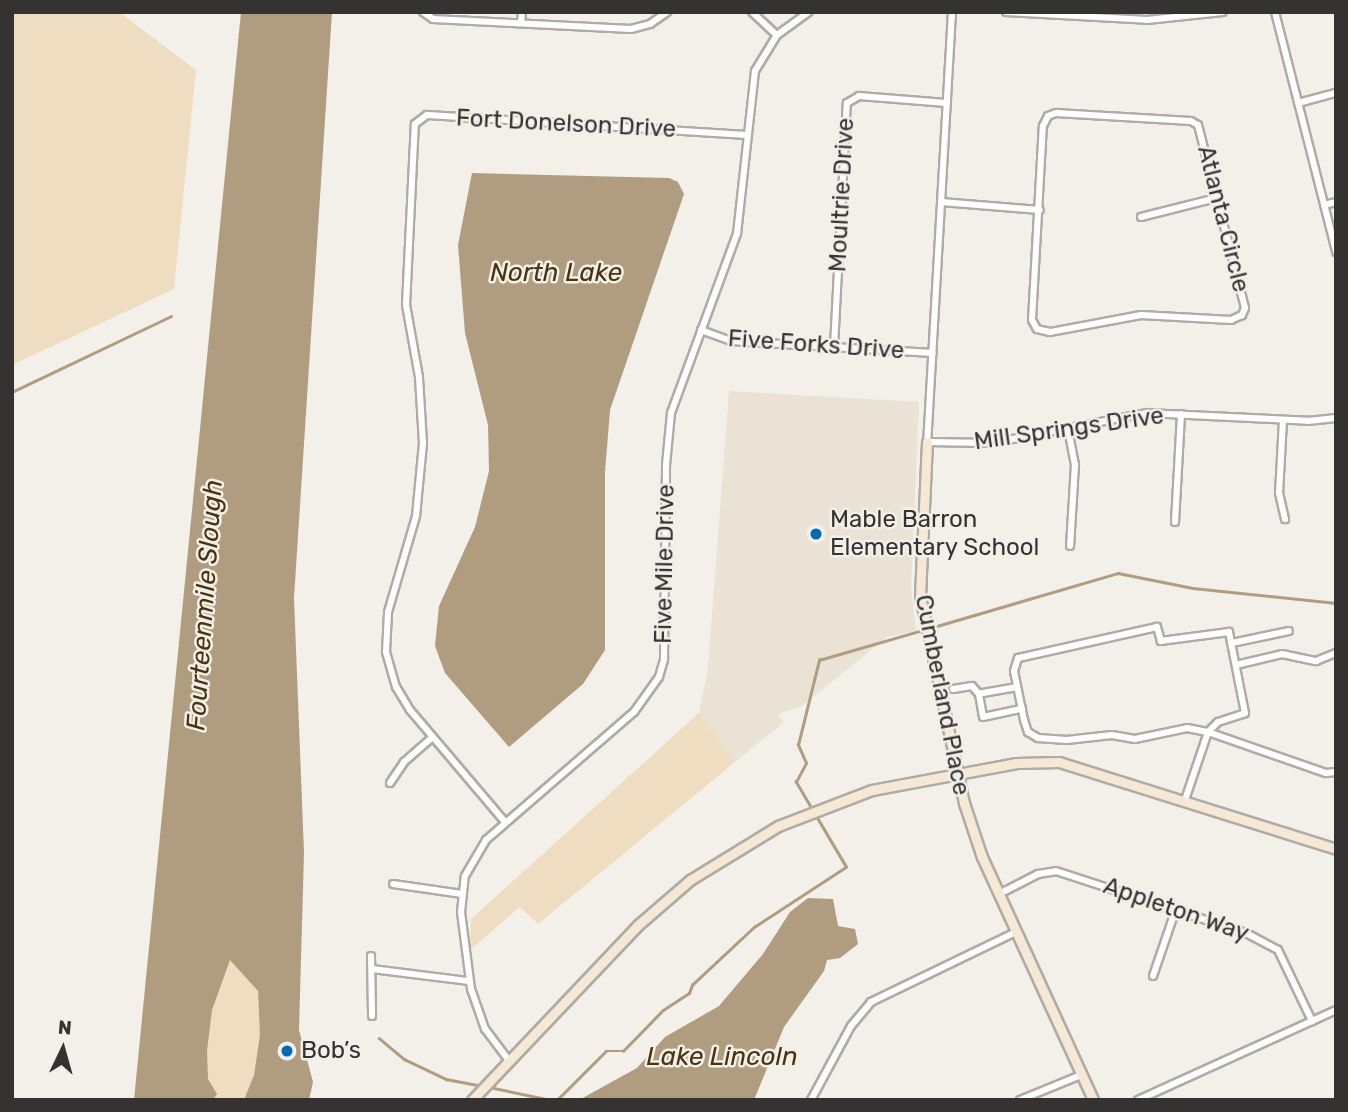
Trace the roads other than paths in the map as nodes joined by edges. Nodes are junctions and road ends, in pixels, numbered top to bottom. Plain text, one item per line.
1 (424, 12) edge
2 (522, 12) edge
3 (667, 12) edge
4 (752, 12) edge
5 (809, 12) edge
6 (952, 12) edge
7 (1006, 12) edge
8 (1223, 12) edge
9 (1275, 12) edge
10 (1050, 14) edge
11 (1147, 16) edge
12 (521, 23) junction
13 (777, 35) junction
14 (1336, 93) edge
15 (947, 103) junction
16 (1298, 103) junction
17 (747, 135) junction
18 (1216, 198) junction
19 (941, 202) junction
20 (1336, 202) edge
21 (1324, 205) junction
22 (1040, 210) junction
23 (1141, 217) dead end
24 (1336, 252) edge
25 (702, 330) junction
26 (834, 347) junction
27 (933, 353) junction
28 (1181, 414) junction
29 (1336, 418) edge
30 (1283, 420) junction
31 (1068, 429) junction
32 (927, 442) junction
33 (1285, 519) dead end
34 (1175, 522) dead end
35 (1070, 546) dead end
36 (1289, 631) dead end
37 (1232, 643) junction
38 (1336, 653) edge
39 (1236, 665) junction
40 (1017, 687) junction
41 (954, 689) dead end
42 (979, 694) junction
43 (1022, 709) junction
44 (1208, 732) junction
45 (433, 737) junction
46 (1336, 772) edge
47 (957, 773) junction
48 (390, 783) dead end
49 (1185, 800) junction
50 (505, 822) junction
51 (1336, 849) edge
52 (393, 884) dead end
53 (462, 894) junction
54 (999, 894) junction
55 (1176, 909) junction
56 (1016, 932) junction
57 (372, 956) dead end
58 (372, 969) junction
59 (1153, 976) dead end
60 (469, 981) junction
61 (1336, 1010) edge
62 (372, 1016) dead end
63 (1312, 1021) junction
64 (507, 1058) junction
65 (1081, 1075) junction
66 (472, 1100) edge
67 (811, 1100) edge
68 (1020, 1100) edge
69 (1093, 1100) edge
70 (1138, 1100) edge

1 - 12 street
2 - 12 street
3 - 12 street
4 - 13 street
5 - 13 street, Five Mile Drive
6 - 15 street, Cumberland Place
7 - 10 street
8 - 11 street
9 - 16 street
10 - 11 street
13 - 17 street, Five Mile Drive
14 - 16 street
15 - 19 street, Cumberland Place
15 - 26 street, Moultrie Drive
16 - 21 street
17 - 25 street, Five Mile Drive
17 - 45 street, Fort Donelson Drive
18 - 22 street, Atlanta Circle
18 - 22 street, Atlanta Circle
18 - 23 street
19 - 22 street
19 - 27 street, Cumberland Place
20 - 21 street
21 - 24 street
25 - 26 street, Five Forks Drive
25 - 50 street, Five Mile Drive
26 - 27 street, Five Forks Drive
27 - 32 street, Cumberland Place
28 - 30 street, Mill Springs Drive
28 - 31 street, Mill Springs Drive
28 - 34 street
29 - 30 street, Mill Springs Drive
30 - 33 street
31 - 32 street, Mill Springs Drive
31 - 35 street
32 - 47 street, Cumberland Place
36 - 37 street
37 - 39 street
37 - 40 street
38 - 39 street
39 - 44 street
40 - 42 street
40 - 43 street
41 - 42 street
42 - 43 street
43 - 44 street
44 - 46 street
44 - 49 street
45 - 48 street
45 - 50 street
47 - 49 street
47 - 54 street, Cumberland Place
47 - 64 street
49 - 51 street
50 - 53 street, Five Mile Drive
52 - 53 street
53 - 60 street, Five Mile Drive
54 - 55 street, Appleton Way
54 - 56 street, Cumberland Place
55 - 59 street
55 - 63 street, Appleton Way
56 - 65 street, Cumberland Place
56 - 67 street
57 - 58 street
58 - 60 street
58 - 62 street
60 - 64 street, Five Mile Drive
61 - 63 street
63 - 70 street
64 - 66 street
65 - 68 street
65 - 69 street, Cumberland Place

